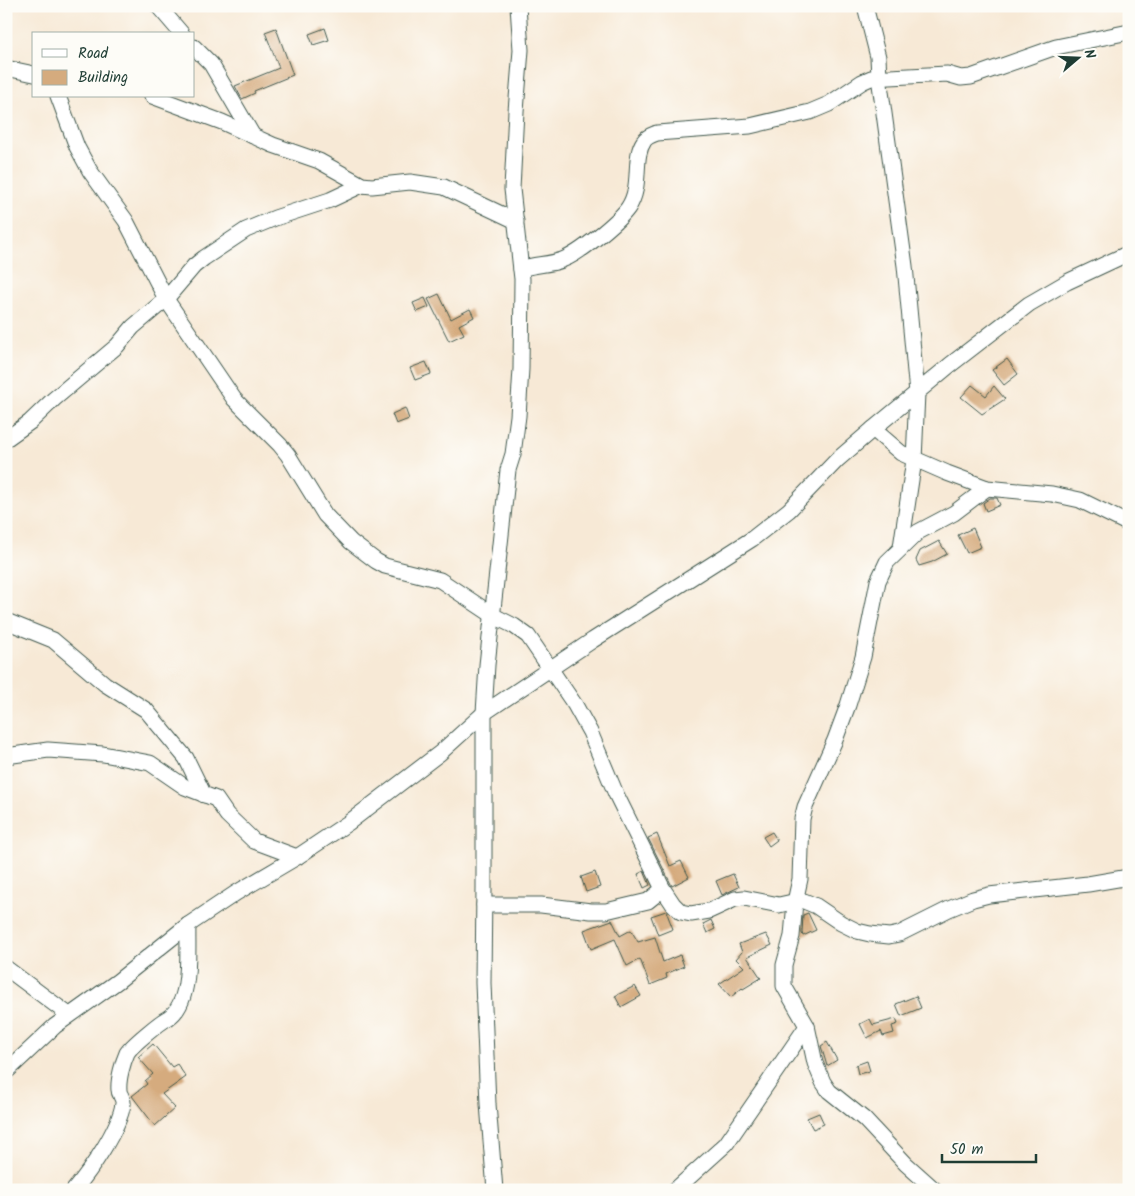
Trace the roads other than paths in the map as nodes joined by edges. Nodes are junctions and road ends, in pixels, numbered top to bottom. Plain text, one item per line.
1 (158, 6) edge
2 (518, 6) edge
3 (865, 6) edge
4 (180, 32) edge
5 (1129, 32) edge
6 (195, 48) edge
7 (7, 68) edge
8 (32, 74) edge
9 (879, 77) junction
10 (59, 98) edge
11 (157, 98) edge
12 (253, 136) junction
13 (362, 185) junction
14 (516, 221) junction
15 (1129, 253) edge
16 (521, 269) junction
17 (166, 298) junction
18 (917, 393) junction
19 (873, 429) junction
20 (6, 439) edge
21 (914, 460) junction
22 (987, 488) junction
23 (1129, 524) edge
24 (901, 548) junction
25 (494, 616) junction
26 (6, 621) edge
27 (550, 668) junction
28 (484, 713) junction
29 (6, 756) edge
30 (204, 795) junction
31 (297, 858) junction
32 (1129, 878) edge
33 (663, 889) junction
34 (648, 901) junction
35 (795, 902) junction
36 (673, 904) junction
37 (484, 905) junction
38 (188, 925) junction
39 (6, 968) edge
40 (70, 1015) junction
41 (807, 1026) junction
42 (6, 1072) edge
43 (74, 1190) edge
44 (495, 1190) edge
45 (675, 1190) edge
46 (935, 1190) edge

1 - 4 street
2 - 14 street
3 - 9 street
5 - 9 street
6 - 12 street
7 - 8 street
9 - 16 street
9 - 18 street
10 - 17 street
11 - 12 street
12 - 13 street
13 - 14 street
13 - 17 street
14 - 16 street
15 - 18 street
16 - 25 street
17 - 20 street
17 - 25 street
18 - 19 street
18 - 21 street
19 - 21 street
19 - 27 street
21 - 22 street
21 - 24 street
22 - 23 street
22 - 24 street
24 - 35 street
25 - 27 street
25 - 28 street
26 - 30 street
27 - 28 street
27 - 33 street
28 - 31 street
28 - 37 street
29 - 30 street
30 - 31 street
31 - 38 street
32 - 35 street
33 - 34 street
33 - 36 street
34 - 36 street
34 - 37 street
35 - 36 street
35 - 41 street
37 - 44 street
38 - 40 street
38 - 43 street
39 - 40 street
40 - 42 street
41 - 45 street
41 - 46 street

